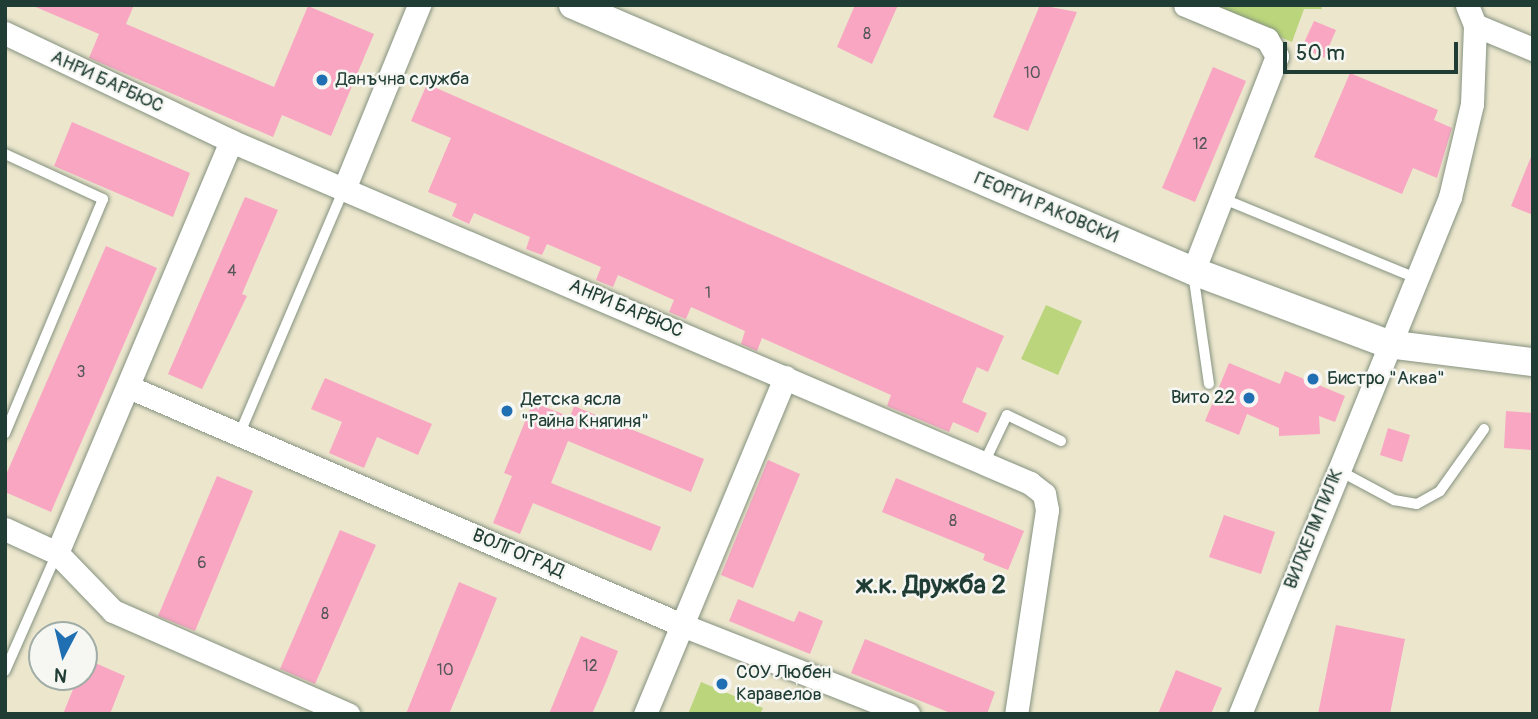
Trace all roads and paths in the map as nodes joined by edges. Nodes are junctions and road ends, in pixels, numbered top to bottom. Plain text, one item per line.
1 (419, 5) edge
2 (573, 5) edge
3 (1185, 5) edge
4 (1471, 15) edge
5 (5, 33) edge
6 (1533, 49) edge
7 (231, 141) junction
8 (5, 154) edge
9 (344, 189) junction
10 (1224, 199) junction
11 (1193, 271) junction
12 (1416, 278) junction
13 (1388, 344) junction
14 (1533, 362) edge
15 (785, 377) junction
16 (1209, 384) dead end
17 (131, 388) junction
18 (9, 412) edge
19 (1484, 429) dead end
20 (5, 433) edge
21 (239, 435) junction
22 (1061, 441) dead end
23 (984, 463) junction
24 (1338, 470) junction
25 (5, 529) edge
26 (57, 553) junction
27 (682, 625) junction
28 (5, 671) edge
29 (1244, 712) edge
30 (348, 714) edge
31 (645, 714) edge
32 (908, 714) edge
33 (1016, 714) edge

1 - 9 street
2 - 11 street, ГЕОРГИ РАКОВСКИ
3 - 10 street
4 - 6 street
4 - 12 street, ВИЛХЕЛМ ПИЛК
5 - 7 street, АНРИ БАРБЮС
7 - 9 street, АНРИ БАРБЮС
7 - 17 street
8 - 18 lane
9 - 15 street, АНРИ БАРБЮС
9 - 21 lane
10 - 11 street
10 - 12 lane
11 - 13 street, ГЕОРГИ РАКОВСКИ
11 - 16 lane
12 - 13 street, ВИЛХЕЛМ ПИЛК
13 - 14 street, ГЕОРГИ РАКОВСКИ
13 - 24 street, ВИЛХЕЛМ ПИЛК
15 - 23 street, АНРИ БАРБЮС
15 - 27 street
17 - 21 street, ВОЛГОГРАД
17 - 26 street
18 - 20 lane
19 - 24 lane
21 - 27 street, ВОЛГОГРАД
22 - 23 lane
23 - 33 street, АНРИ БАРБЮС
24 - 29 street, ВИЛХЕЛМ ПИЛК
25 - 26 street
26 - 28 lane
26 - 30 street
27 - 31 street
27 - 32 street, ВОЛГОГРАД

